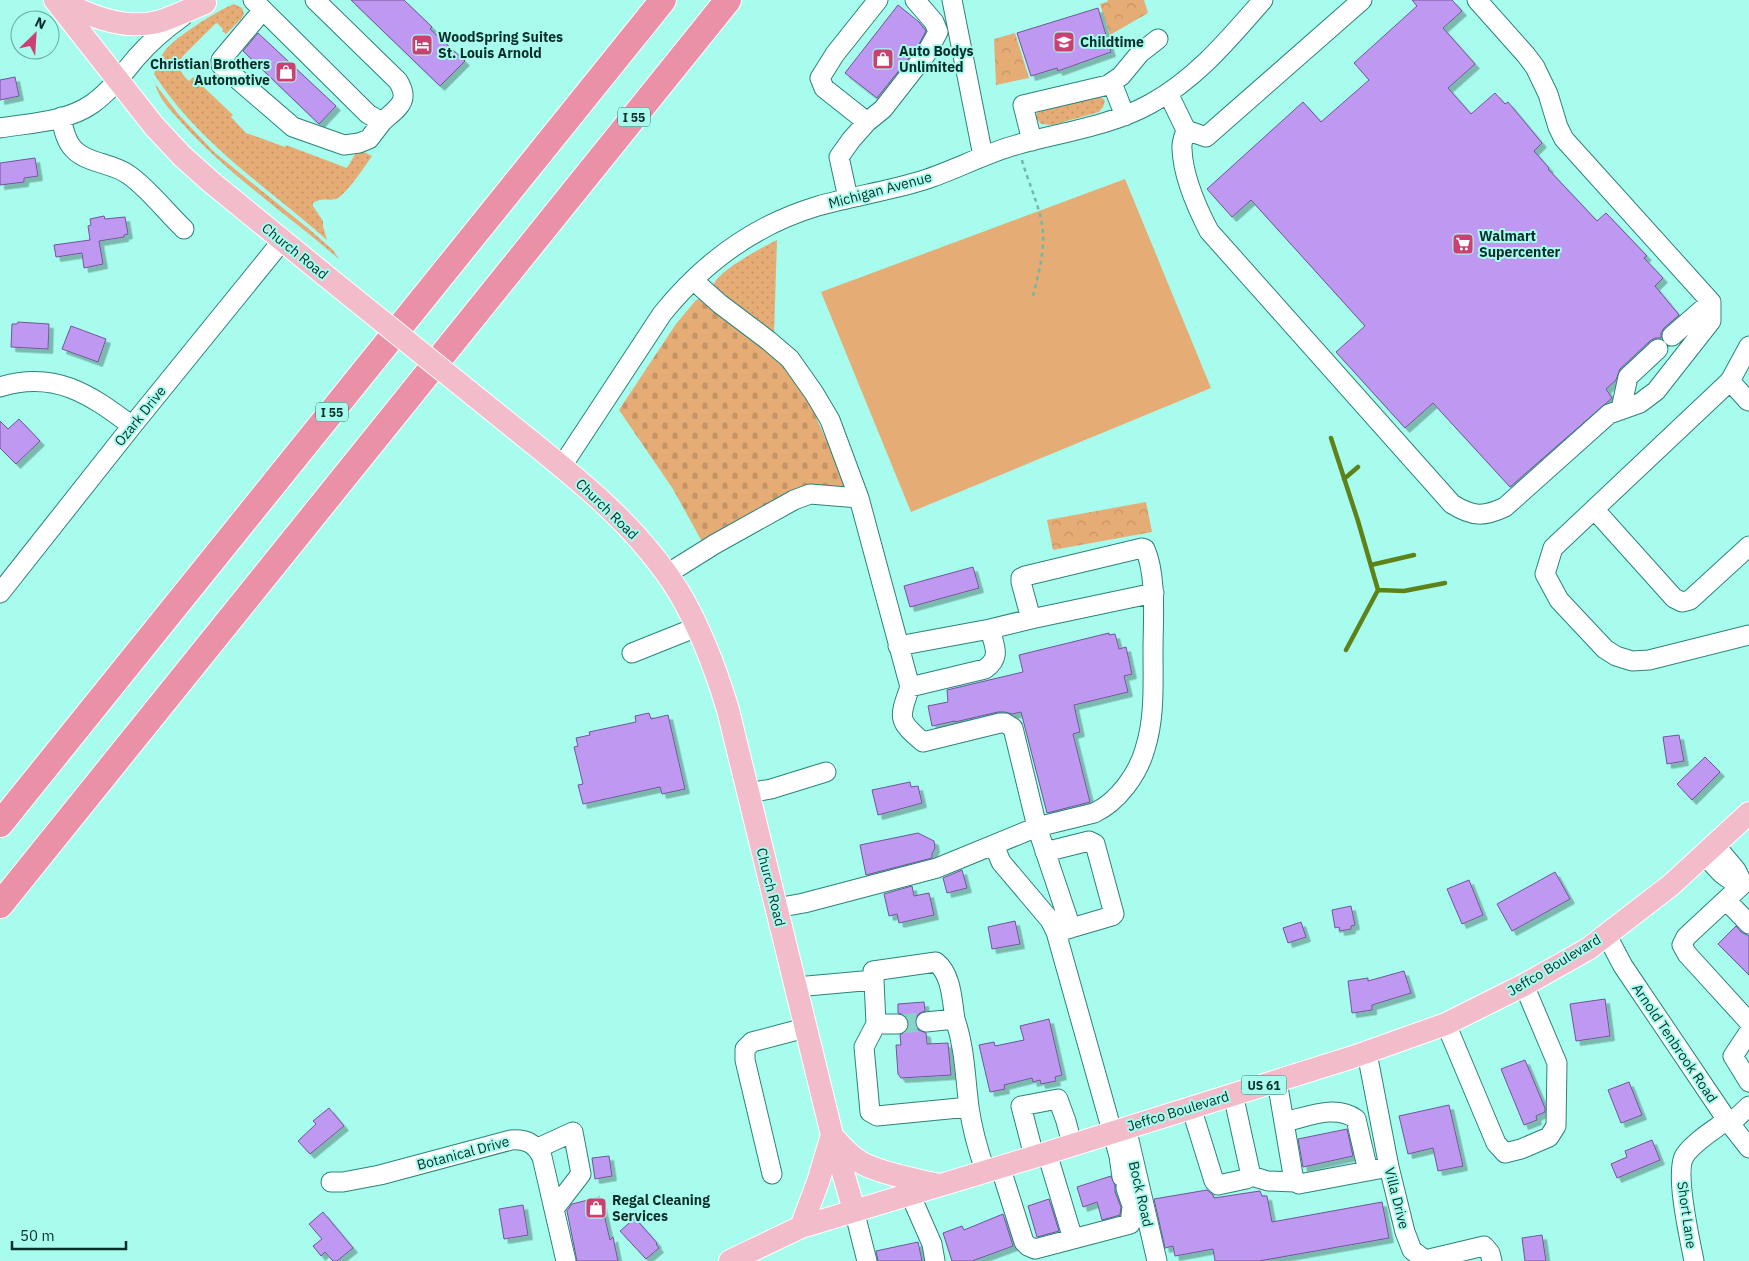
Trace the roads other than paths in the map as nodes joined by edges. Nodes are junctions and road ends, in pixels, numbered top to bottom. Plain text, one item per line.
1 (55, 0) edge
2 (60, 0) edge
3 (315, 0) edge
4 (663, 0) edge
5 (728, 0) edge
6 (878, 0) edge
7 (916, 0) edge
8 (952, 0) edge
9 (1263, 0) edge
10 (1362, 0) edge
11 (1477, 0) edge
12 (207, 2) edge
13 (258, 5) edge
14 (1158, 39) dead end
15 (118, 80) junction
16 (1112, 83) junction
17 (1168, 93) junction
18 (1125, 116) junction
19 (61, 117) junction
20 (382, 122) junction
21 (867, 122) junction
22 (0, 128) edge
23 (1186, 130) junction
24 (1025, 143) junction
25 (983, 156) junction
26 (848, 198) junction
27 (184, 229) dead end
28 (282, 241) junction
29 (693, 280) junction
30 (1711, 302) junction
31 (1672, 336) dead end
32 (1749, 346) edge
33 (1658, 350) dead end
34 (1730, 381) junction
35 (0, 387) edge
36 (1749, 406) edge
37 (1621, 409) junction
38 (132, 426) junction
39 (562, 466) junction
40 (859, 498) junction
41 (1594, 509) junction
42 (1749, 546) edge
43 (666, 574) junction
44 (0, 593) edge
45 (1154, 593) junction
46 (1031, 619) junction
47 (698, 627) junction
48 (990, 629) junction
49 (1749, 635) edge
50 (898, 646) junction
51 (632, 653) dead end
52 (910, 687) junction
53 (826, 772) dead end
54 (748, 793) junction
55 (1749, 813) edge
56 (0, 824) edge
57 (1037, 827) junction
58 (994, 845) junction
59 (1710, 850) junction
60 (1045, 852) junction
61 (1746, 883) edge
62 (1726, 900) junction
63 (0, 905) edge
64 (776, 908) junction
65 (1749, 924) edge
66 (1064, 930) junction
67 (1606, 934) junction
68 (874, 980) junction
69 (1524, 985) junction
70 (796, 987) junction
71 (955, 1020) junction
72 (926, 1022) tunnel mouth
73 (1749, 1022) edge
74 (876, 1024) junction
75 (898, 1024) tunnel mouth
76 (1446, 1024) junction
77 (805, 1028) junction
78 (1749, 1032) edge
79 (1367, 1052) junction
80 (1277, 1081) junction
81 (1749, 1082) edge
82 (1233, 1094) junction
83 (1749, 1106) edge
84 (969, 1107) junction
85 (1191, 1107) junction
86 (1284, 1122) junction
87 (1728, 1122) junction
88 (1119, 1129) junction
89 (832, 1135) junction
90 (1072, 1144) junction
91 (538, 1148) junction
92 (1749, 1148) edge
93 (1041, 1154) junction
94 (1389, 1167) junction
95 (993, 1168) junction
96 (1368, 1171) junction
97 (772, 1174) dead end
98 (1251, 1176) junction
99 (331, 1182) dead end
100 (1296, 1182) junction
101 (940, 1186) junction
102 (910, 1194) junction
103 (554, 1209) junction
104 (854, 1210) junction
105 (801, 1227) junction
106 (1073, 1239) junction
107 (566, 1261) edge
108 (730, 1261) edge
109 (866, 1261) edge
110 (935, 1261) edge
111 (1157, 1261) edge
112 (1492, 1261) edge
113 (1694, 1261) edge

1 - 15 main road, Church Road
2 - 12 main road
3 - 20 street
4 - 56 highway, I 55
5 - 63 highway, I 55
6 - 21 street
7 - 21 street
8 - 25 street
9 - 17 street, Michigan Avenue
10 - 23 street
11 - 30 street
12 - 15 street
13 - 20 street
13 - 20 street
14 - 16 street
15 - 19 street
15 - 28 main road, Church Road
16 - 18 street
16 - 24 street
17 - 18 street, Michigan Avenue
17 - 23 street
18 - 24 street, Michigan Avenue
19 - 22 street
19 - 27 street
21 - 26 street
23 - 37 street
24 - 25 street, Michigan Avenue
25 - 26 street, Michigan Avenue
26 - 29 street, Michigan Avenue
28 - 38 street, Ozark Drive
28 - 39 main road, Church Road, bridge
29 - 39 street, Michigan Avenue
29 - 40 street
30 - 31 street
30 - 37 street
32 - 34 street
33 - 37 street
34 - 36 street
34 - 41 street
35 - 38 street
38 - 44 street, Ozark Drive
39 - 43 main road, Church Road
40 - 43 street
40 - 50 street
41 - 42 street
41 - 49 street
43 - 47 main road, Church Road
45 - 46 street
45 - 46 street
45 - 57 street
46 - 48 street
47 - 51 street
47 - 54 main road, Church Road
48 - 50 street
48 - 52 street
50 - 52 street
52 - 57 street
53 - 54 street
54 - 64 main road, Church Road
55 - 59 main road, Jeffco Boulevard / US 61
57 - 58 street
57 - 60 street
58 - 64 street
58 - 66 street
59 - 61 street
59 - 67 main road, Jeffco Boulevard / US 61
60 - 66 street
60 - 66 street
61 - 62 street
62 - 65 street
62 - 73 street
64 - 70 main road, Church Road
66 - 88 street
67 - 69 main road, Jeffco Boulevard / US 61
67 - 87 street, Arnold Tenbrook Road
68 - 70 street
68 - 71 street
68 - 74 street
69 - 76 main road, Jeffco Boulevard / US 61
69 - 76 street
70 - 77 main road, Church Road
71 - 72 street
71 - 84 street
74 - 75 street
74 - 84 street
76 - 79 main road, Jeffco Boulevard / US 61
77 - 89 main road, Church Road
77 - 97 street
78 - 81 street
79 - 80 main road, Jeffco Boulevard / US 61
79 - 94 street, Villa Drive
80 - 82 main road, Jeffco Boulevard / US 61
80 - 86 street
82 - 85 main road, Jeffco Boulevard / US 61
82 - 98 street
83 - 87 street, Short Lane
84 - 95 street
85 - 88 main road, Jeffco Boulevard / US 61
85 - 98 street
86 - 96 street
86 - 100 street
87 - 92 street, Arnold Tenbrook Road
87 - 113 street, Short Lane
88 - 90 main road, Jeffco Boulevard / US 61
88 - 106 street
88 - 111 street, Bock Road
89 - 101 main road
89 - 104 main road, Church Road
89 - 105 main road
90 - 93 main road, Jeffco Boulevard / US 61
90 - 93 street
91 - 99 street, Botanical Drive
91 - 103 street
91 - 103 street
93 - 95 main road, Jeffco Boulevard / US 61
93 - 106 street
94 - 96 street
94 - 112 street, Villa Drive
95 - 101 main road, Jeffco Boulevard / US 61
95 - 106 street
96 - 100 street
98 - 100 street
101 - 102 main road, Jeffco Boulevard / US 61
102 - 104 main road, Jeffco Boulevard / US 61
102 - 110 street
103 - 107 street
104 - 105 main road, Jeffco Boulevard / US 61
104 - 109 street
105 - 108 main road, Jeffco Boulevard / US 61

